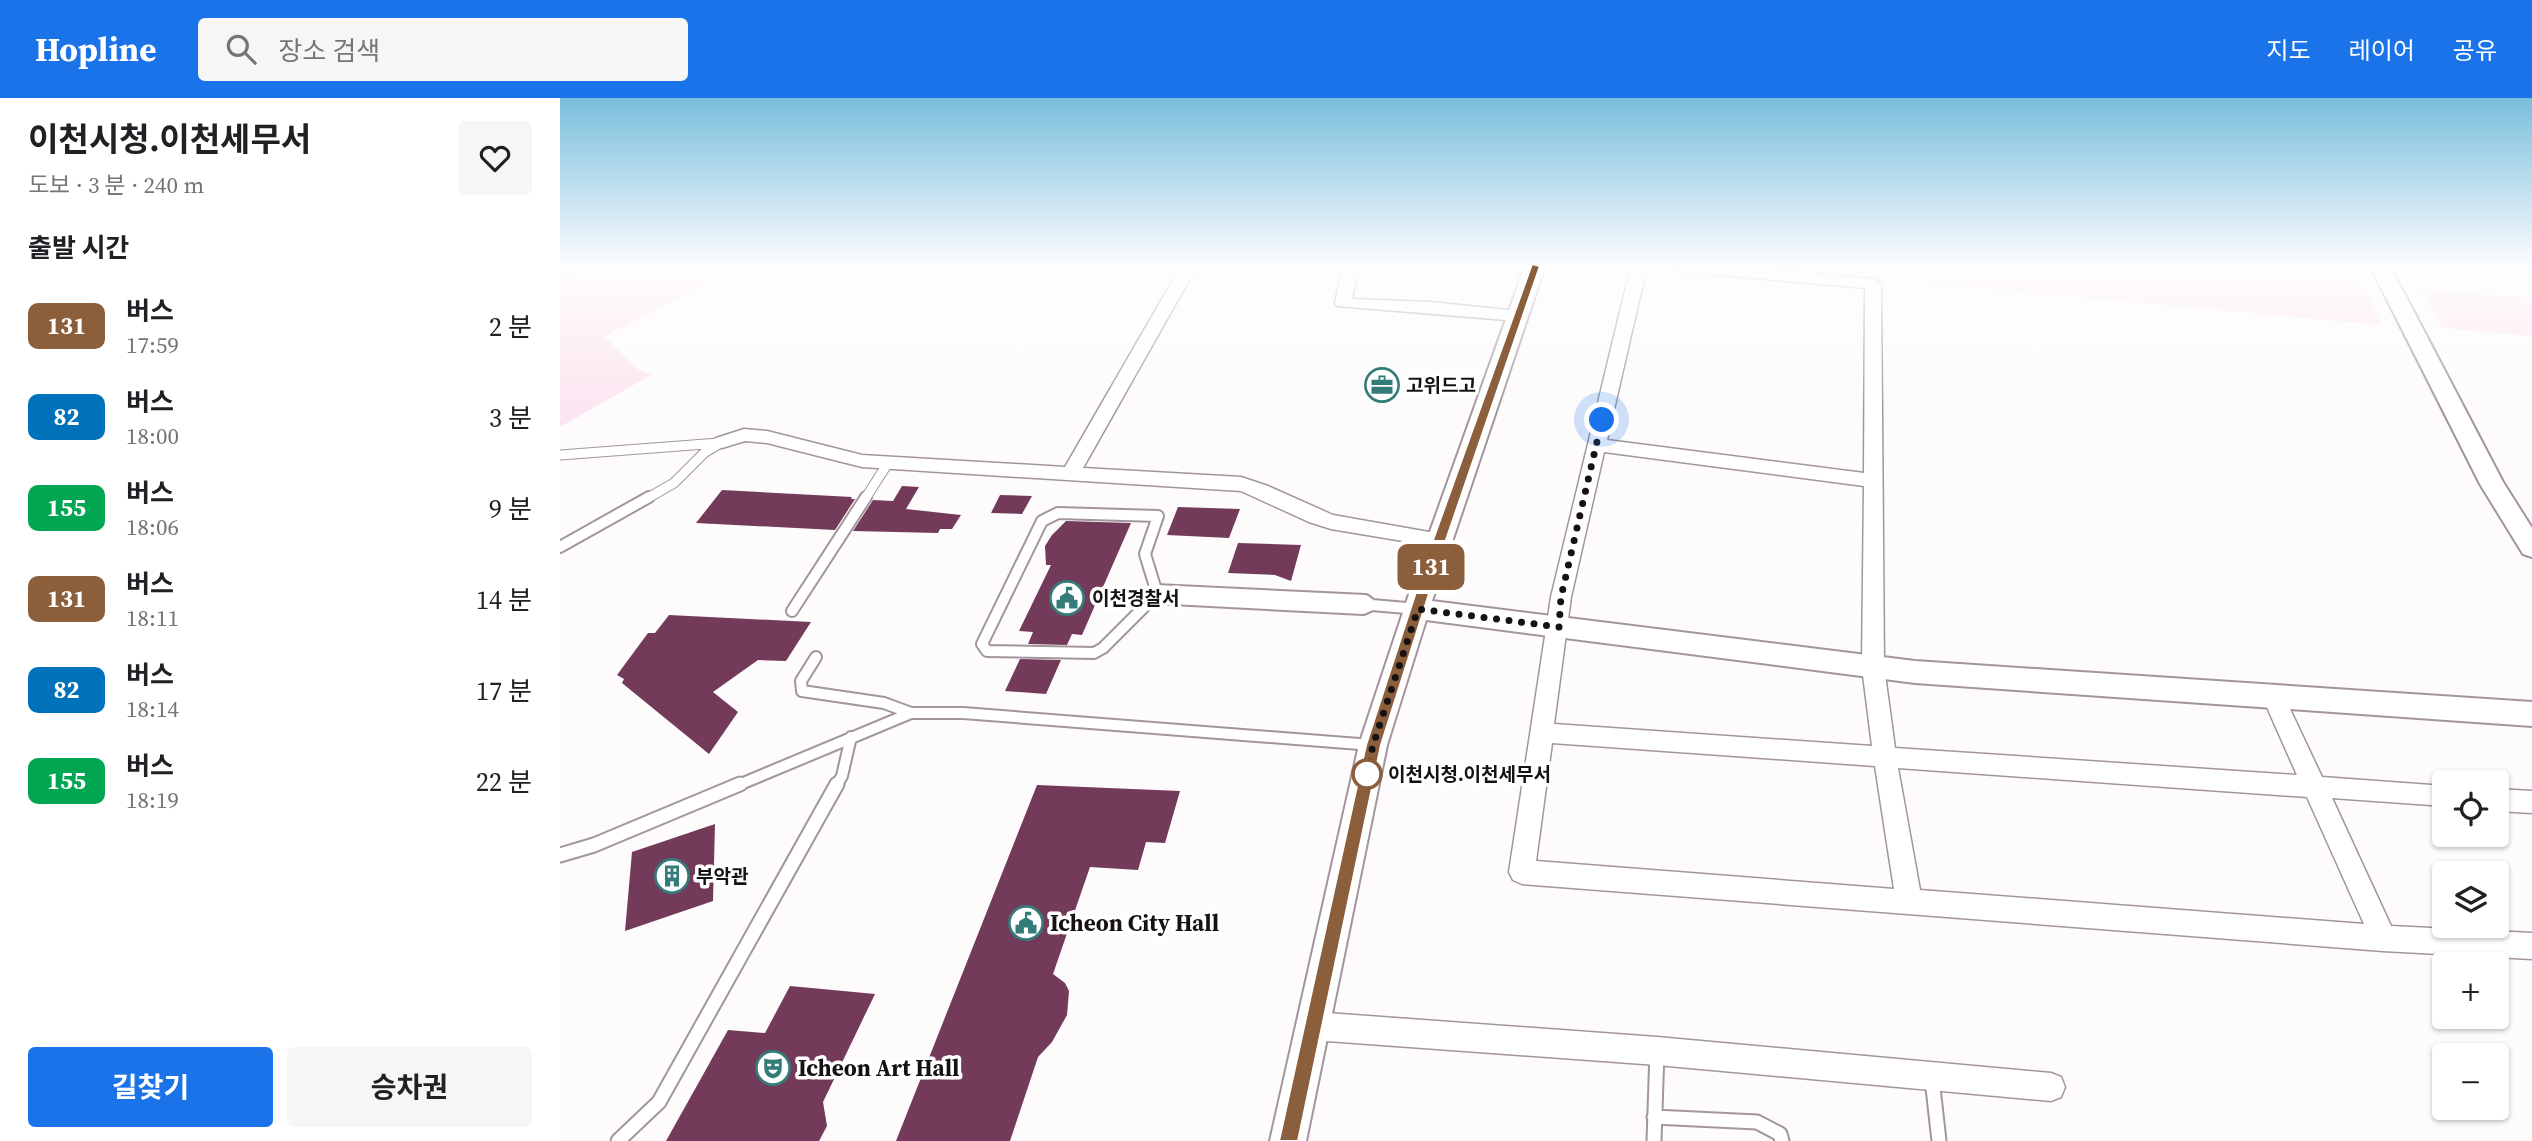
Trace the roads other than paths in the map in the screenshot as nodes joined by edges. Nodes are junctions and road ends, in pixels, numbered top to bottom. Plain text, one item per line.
1 (1161, 315) edge
2 (1505, 315) edge
3 (1627, 315) edge
4 (1872, 315) edge
5 (2405, 315) edge
6 (1518, 316) joint
7 (722, 442) junction
8 (1596, 446) junction
9 (560, 455) edge
10 (888, 463) junction
11 (1070, 475) junction
12 (1873, 481) junction
13 (1439, 540) junction
14 (560, 547) edge
15 (2532, 548) edge
16 (1372, 606) junction
17 (1418, 609) junction
18 (792, 611) dead end
19 (1559, 627) junction
20 (816, 657) dead end
21 (1873, 667) junction
22 (2273, 696) junction
23 (911, 713) junction
24 (2532, 714) edge
25 (1543, 733) junction
26 (851, 737) junction
27 (1373, 745) junction
28 (1885, 757) junction
29 (2315, 787) junction
30 (2432, 795) edge
31 (2509, 801) edge
32 (2532, 802) edge
33 (560, 855) edge
34 (1909, 902) junction
35 (2384, 938) junction
36 (2532, 946) edge
37 (1313, 1026) junction
38 (1657, 1051) junction
39 (1931, 1076) junction
40 (2051, 1087) dead end
41 (1654, 1117) junction
42 (618, 1141) edge
43 (1288, 1141) edge
44 (1654, 1141) edge
45 (1782, 1141) edge
46 (1939, 1141) edge

1 - 11 street
2 - 6 street
3 - 8 street
4 - 12 street
5 - 15 street
6 - 13 street
7 - 9 lane
7 - 10 street
7 - 14 lane
8 - 12 street
8 - 19 street
10 - 11 street
10 - 18 lane
11 - 13 street
12 - 21 street
13 - 17 street
16 - 16 lane
16 - 17 lane
17 - 19 street
17 - 27 street
19 - 21 street
19 - 25 street
20 - 23 lane
21 - 22 street
21 - 28 street
22 - 24 street
22 - 29 street
23 - 26 lane
23 - 27 lane
25 - 28 street
25 - 34 street
26 - 33 lane
26 - 42 lane
27 - 37 street
28 - 29 street
28 - 34 street
29 - 30 street
29 - 35 street
31 - 32 street
34 - 35 street
35 - 36 street
37 - 38 street
37 - 43 street
38 - 39 street
38 - 41 lane
39 - 40 street
39 - 46 lane
41 - 44 lane
41 - 45 lane

